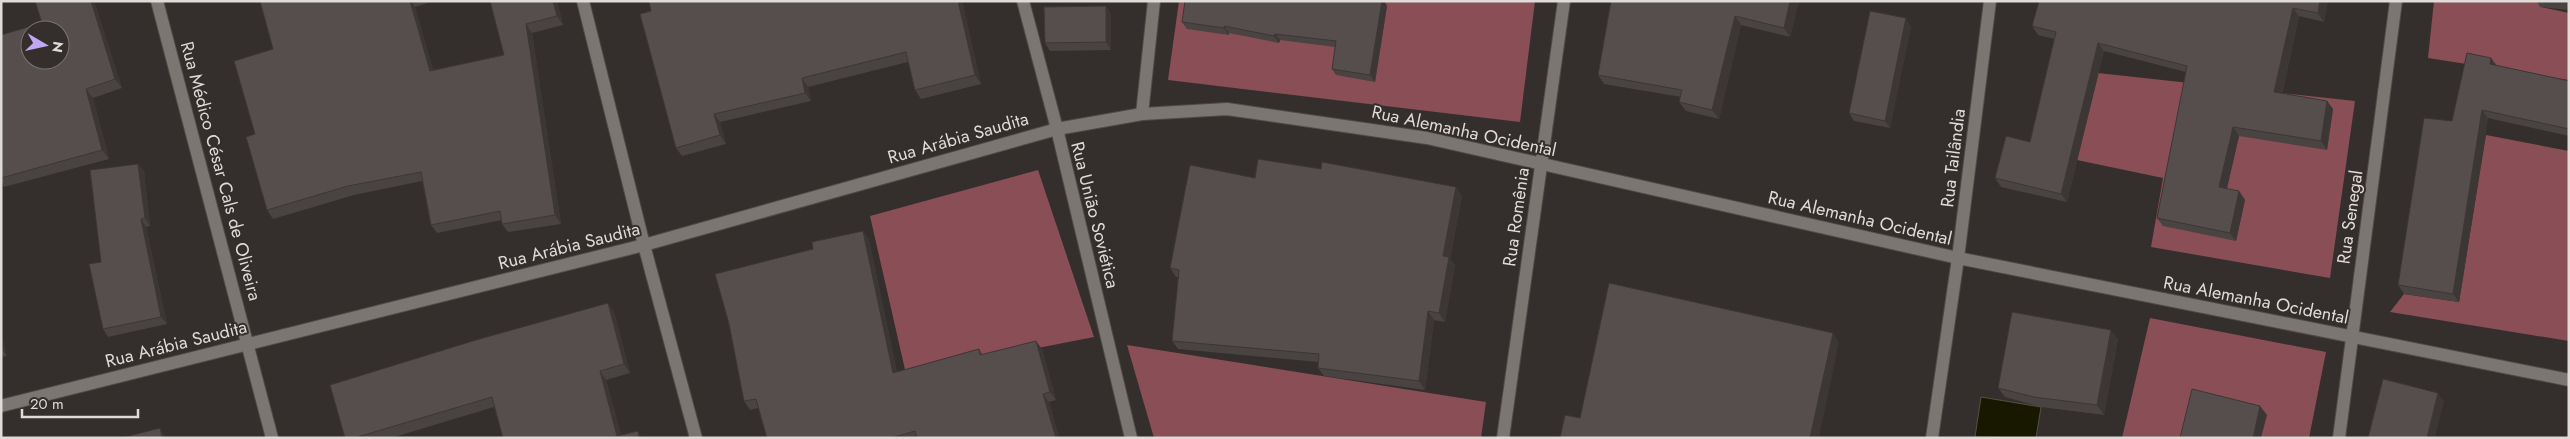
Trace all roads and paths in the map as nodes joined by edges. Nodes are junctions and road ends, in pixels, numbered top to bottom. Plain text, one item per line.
1 (157, 1) edge
2 (583, 1) edge
3 (1022, 1) edge
4 (1154, 1) edge
5 (1564, 1) edge
6 (1990, 1) edge
7 (2396, 1) edge
8 (1142, 114) junction
9 (1056, 129) junction
10 (1541, 164) junction
11 (644, 246) junction
12 (1958, 258) junction
13 (2352, 338) junction
14 (248, 344) junction
15 (2569, 380) edge
16 (1, 406) edge
17 (272, 438) edge
18 (696, 438) edge
19 (1131, 438) edge
20 (1503, 438) edge
21 (1932, 438) edge
22 (2339, 438) edge

1 - 14 street, Rua Médico César Cals de Oliveira
2 - 11 street
3 - 9 street, Rua União Soviética
4 - 8 street
5 - 10 street, Rua Romênia
6 - 12 street, Rua Tailândia
7 - 13 street, Rua Senegal
8 - 9 street, Rua Arábia Saudita
8 - 10 street, Rua Alemanha Ocidental
9 - 11 street, Rua Arábia Saudita
9 - 19 street, Rua União Soviética
10 - 12 street, Rua Alemanha Ocidental
10 - 20 street, Rua Romênia
11 - 14 street, Rua Arábia Saudita
11 - 18 street
12 - 13 street, Rua Alemanha Ocidental
12 - 21 street, Rua Tailândia
13 - 15 street, Rua Alemanha Ocidental
13 - 22 street, Rua Senegal
14 - 16 street, Rua Arábia Saudita
14 - 17 street, Rua Médico César Cals de Oliveira

